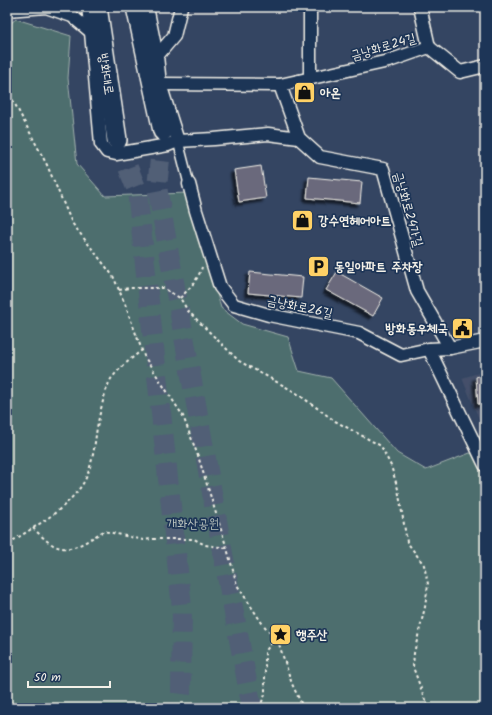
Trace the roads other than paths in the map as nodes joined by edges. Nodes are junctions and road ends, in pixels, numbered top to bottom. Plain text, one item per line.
1 (88, 7) edge
2 (97, 7) edge
3 (136, 7) edge
4 (147, 7) edge
5 (181, 7) edge
6 (310, 7) edge
7 (420, 7) edge
8 (7, 10) edge
9 (91, 32) junction
10 (428, 47) junction
11 (157, 56) junction
12 (485, 66) edge
13 (310, 79) junction
14 (160, 84) junction
15 (280, 85) junction
16 (171, 136) junction
17 (299, 138) junction
18 (117, 140) tunnel mouth
19 (189, 184) joint
20 (485, 341) edge
21 (450, 348) junction
22 (429, 349) junction
23 (485, 465) edge

1 - 9 street
2 - 18 main road, 방화대로
3 - 16 main road
4 - 11 street
5 - 11 street
6 - 13 street
7 - 10 street
8 - 9 street
9 - 16 street
10 - 12 street, 금낭화로24길
10 - 13 street, 금낭화로24길
11 - 14 street
13 - 15 street, 금낭화로24길
14 - 15 street
14 - 16 street
15 - 17 street, 금낭화로24가길
16 - 17 street
16 - 19 street
17 - 21 street, 금낭화로24가길
19 - 22 street, 금낭화로26길
20 - 21 street, 금낭화로26길
21 - 22 street, 금낭화로26길
22 - 23 street

